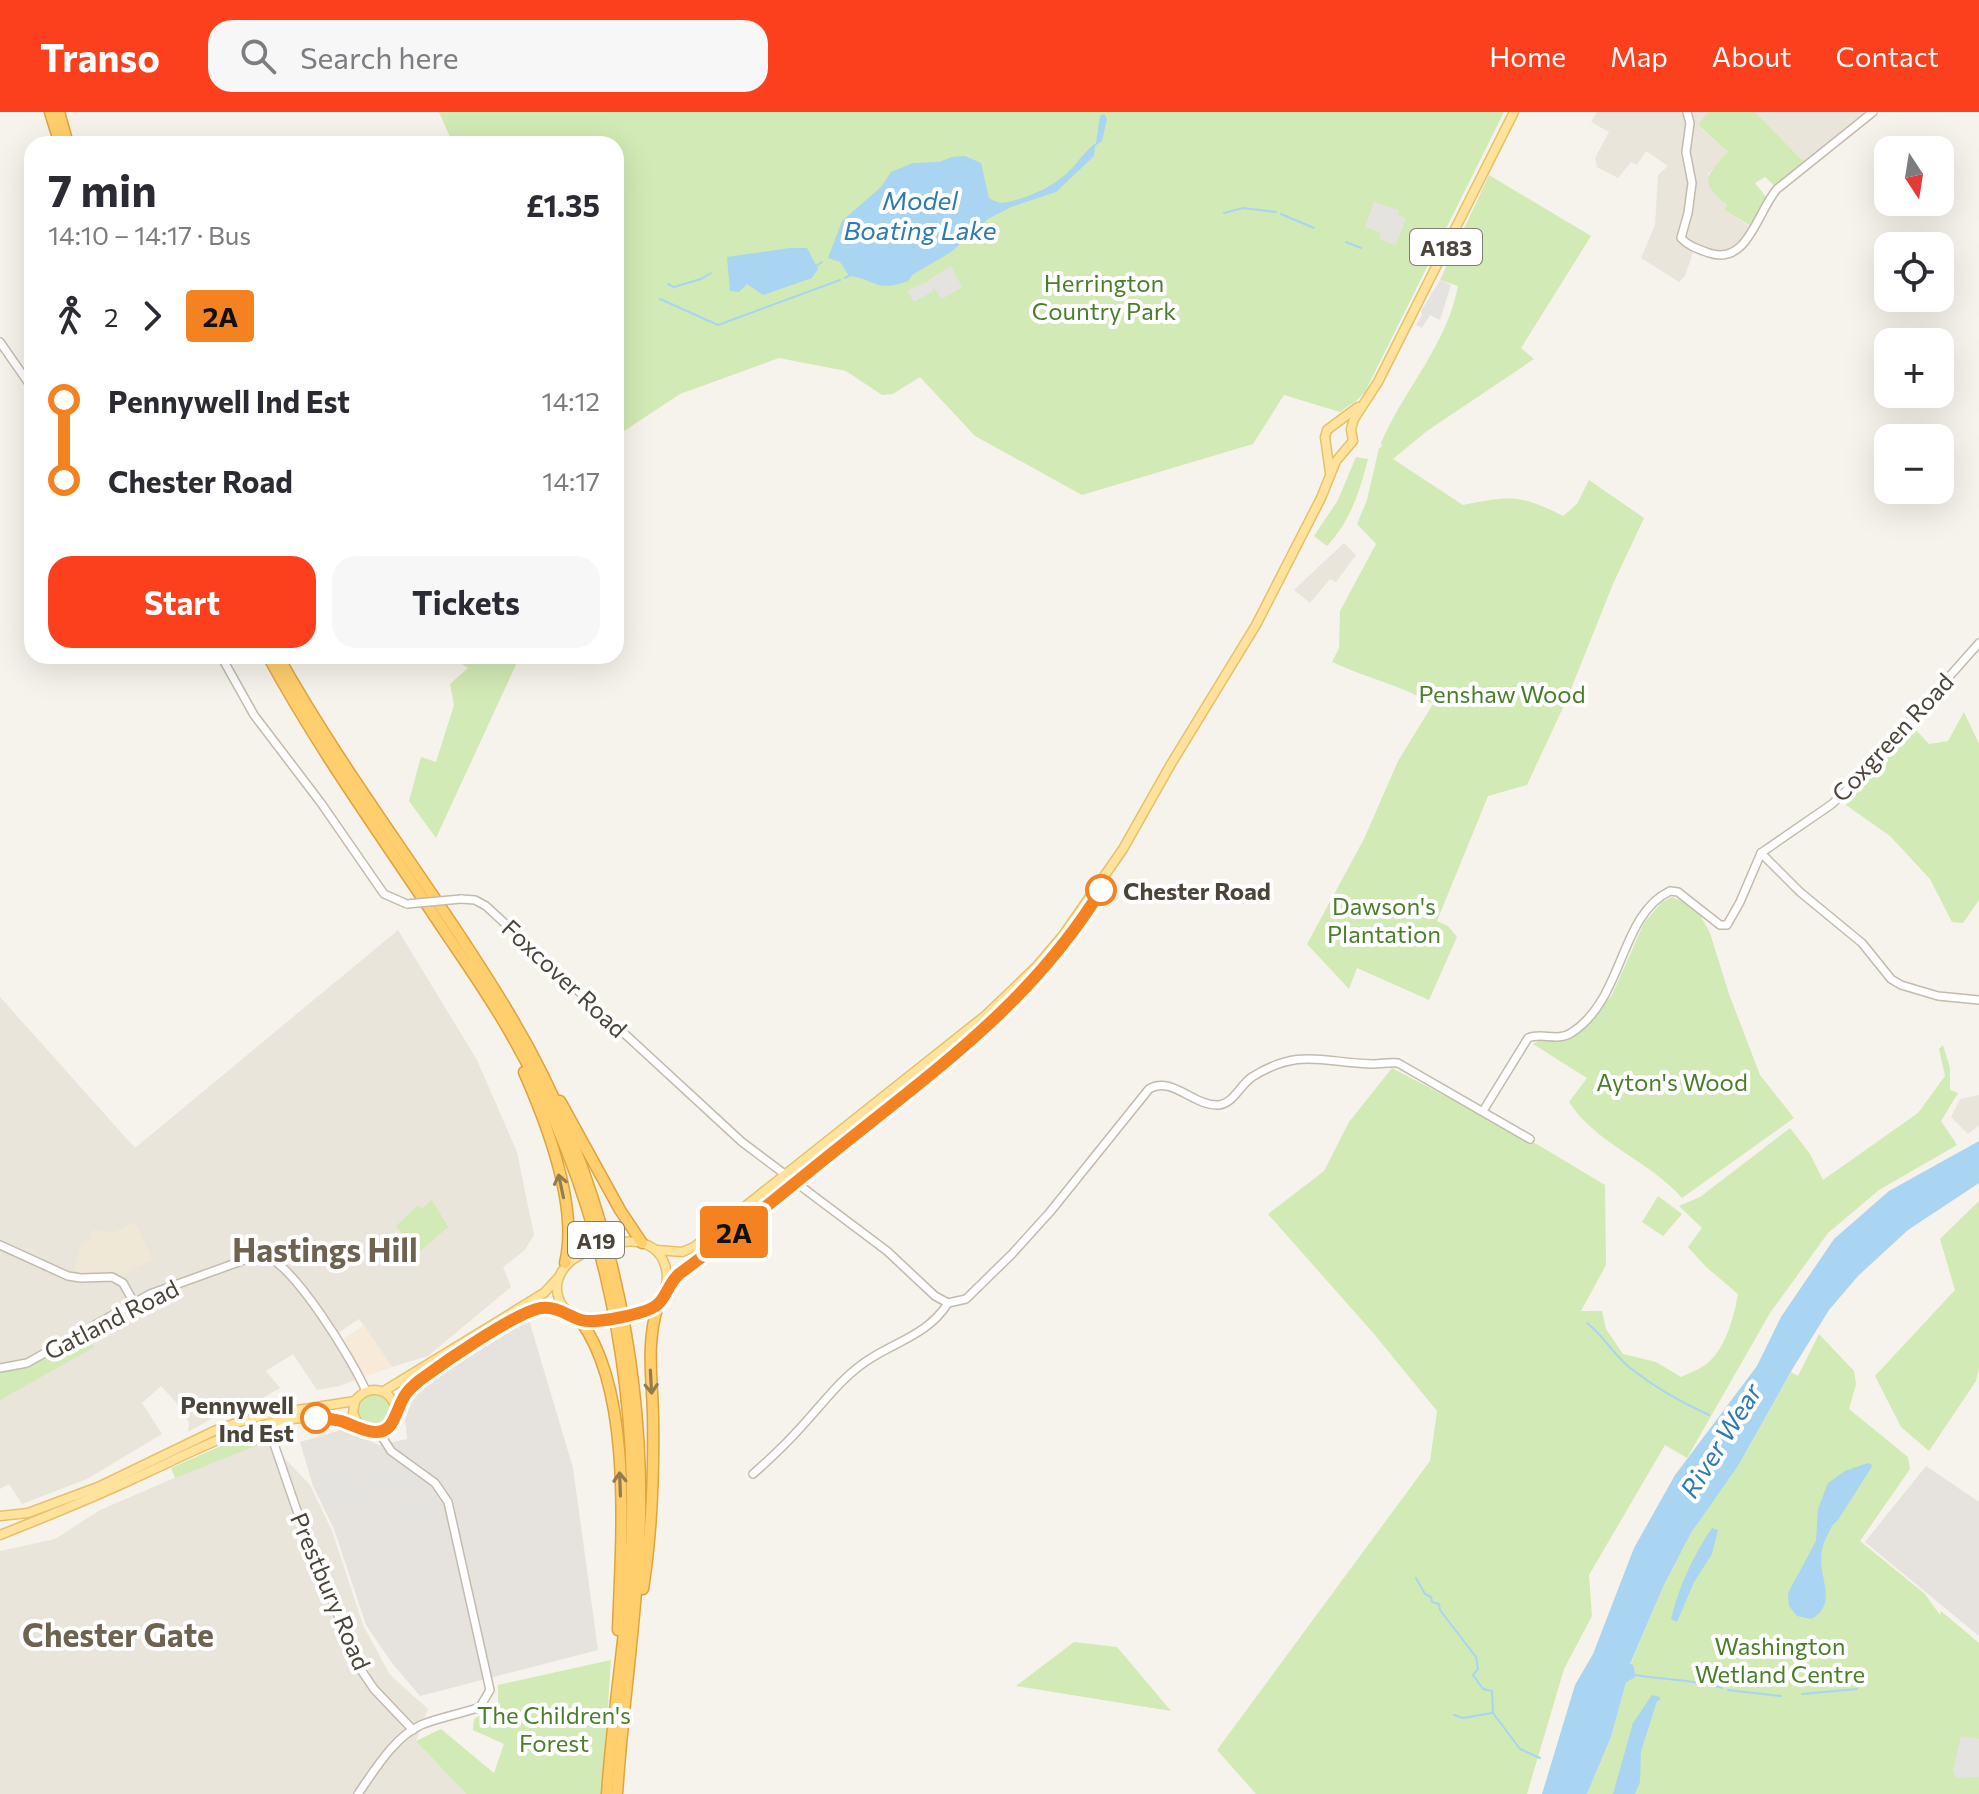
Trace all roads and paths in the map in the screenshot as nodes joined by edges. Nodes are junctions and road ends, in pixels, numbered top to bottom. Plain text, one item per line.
1 (50, 112) edge
2 (59, 112) edge
3 (1514, 112) edge
4 (1687, 112) edge
5 (1873, 112) edge
6 (58, 136) edge
7 (66, 136) edge
8 (0, 342) edge
9 (24, 376) edge
10 (1362, 404) junction
11 (1336, 423) junction
12 (1351, 429) junction
13 (1327, 443) junction
14 (1343, 450) junction
15 (1330, 475) junction
16 (1979, 643) edge
17 (225, 664) edge
18 (273, 664) edge
19 (283, 664) edge
20 (1121, 852) junction
21 (1761, 853) junction
22 (487, 993) junction
23 (1979, 1000) edge
24 (513, 1020) junction
25 (1483, 1111) junction
26 (1530, 1139) dead end
27 (786, 1173) junction
28 (796, 1182) junction
29 (642, 1243) junction
30 (0, 1245) edge
31 (657, 1250) junction
32 (565, 1263) junction
33 (558, 1278) junction
34 (668, 1285) junction
35 (134, 1303) junction
36 (948, 1303) junction
37 (658, 1305) junction
38 (567, 1312) junction
39 (580, 1320) junction
40 (0, 1368) edge
41 (366, 1391) junction
42 (384, 1391) junction
43 (355, 1401) junction
44 (396, 1410) junction
45 (304, 1419) junction
46 (361, 1428) junction
47 (243, 1430) junction
48 (379, 1432) junction
49 (272, 1438) junction
50 (753, 1474) dead end
51 (99, 1490) junction
52 (0, 1517) edge
53 (0, 1535) edge
54 (630, 1667) junction
55 (616, 1703) junction
56 (413, 1730) junction
57 (358, 1794) edge
58 (607, 1794) edge
59 (617, 1794) edge

1 - 6 highway
2 - 7 highway
3 - 10 main road, A183
4 - 5 street
8 - 9 street
10 - 11 main road, A183
10 - 12 main road, A183
11 - 12 main road
11 - 13 main road
12 - 14 main road
13 - 14 main road
13 - 15 main road
14 - 15 main road
15 - 20 main road
16 - 21 street, Coxgreen Road
17 - 27 street, Foxcover Road, bridge
18 - 22 highway, A19
19 - 24 highway, A19
20 - 27 main road
20 - 28 main road
21 - 23 street
21 - 25 street
32 -> 22 highway, A19
22 - 55 highway, A19
24 - 29 highway
24 - 54 highway, A19
25 - 26 street
25 - 36 street
27 - 28 street, Foxcover Road
27 - 31 main road
28 - 34 main road
28 - 36 street, Foxcover Road
29 - 31 main road
29 - 32 main road, bridge
30 - 35 street
31 - 34 main road
32 - 33 main road
33 - 38 main road
33 - 42 main road
34 - 37 main road
35 - 40 street, Gatland Road
35 - 41 street, Gatland Road
36 - 50 street
37 - 39 main road, bridge
37 -> 54 highway
38 - 39 main road
38 - 44 main road
55 -> 39 highway
41 - 42 main road
41 - 43 main road
42 - 44 main road
43 - 46 main road
43 - 51 main road
44 - 48 main road
45 - 46 main road
45 - 47 main road
45 - 49 street
46 - 48 main road
47 - 49 street
47 - 51 main road
48 - 56 street
49 - 56 street, Prestbury Road
51 - 52 main road
51 - 53 main road
52 - 53 main road
54 - 59 highway, A19
55 - 58 highway, A19
56 - 57 street

